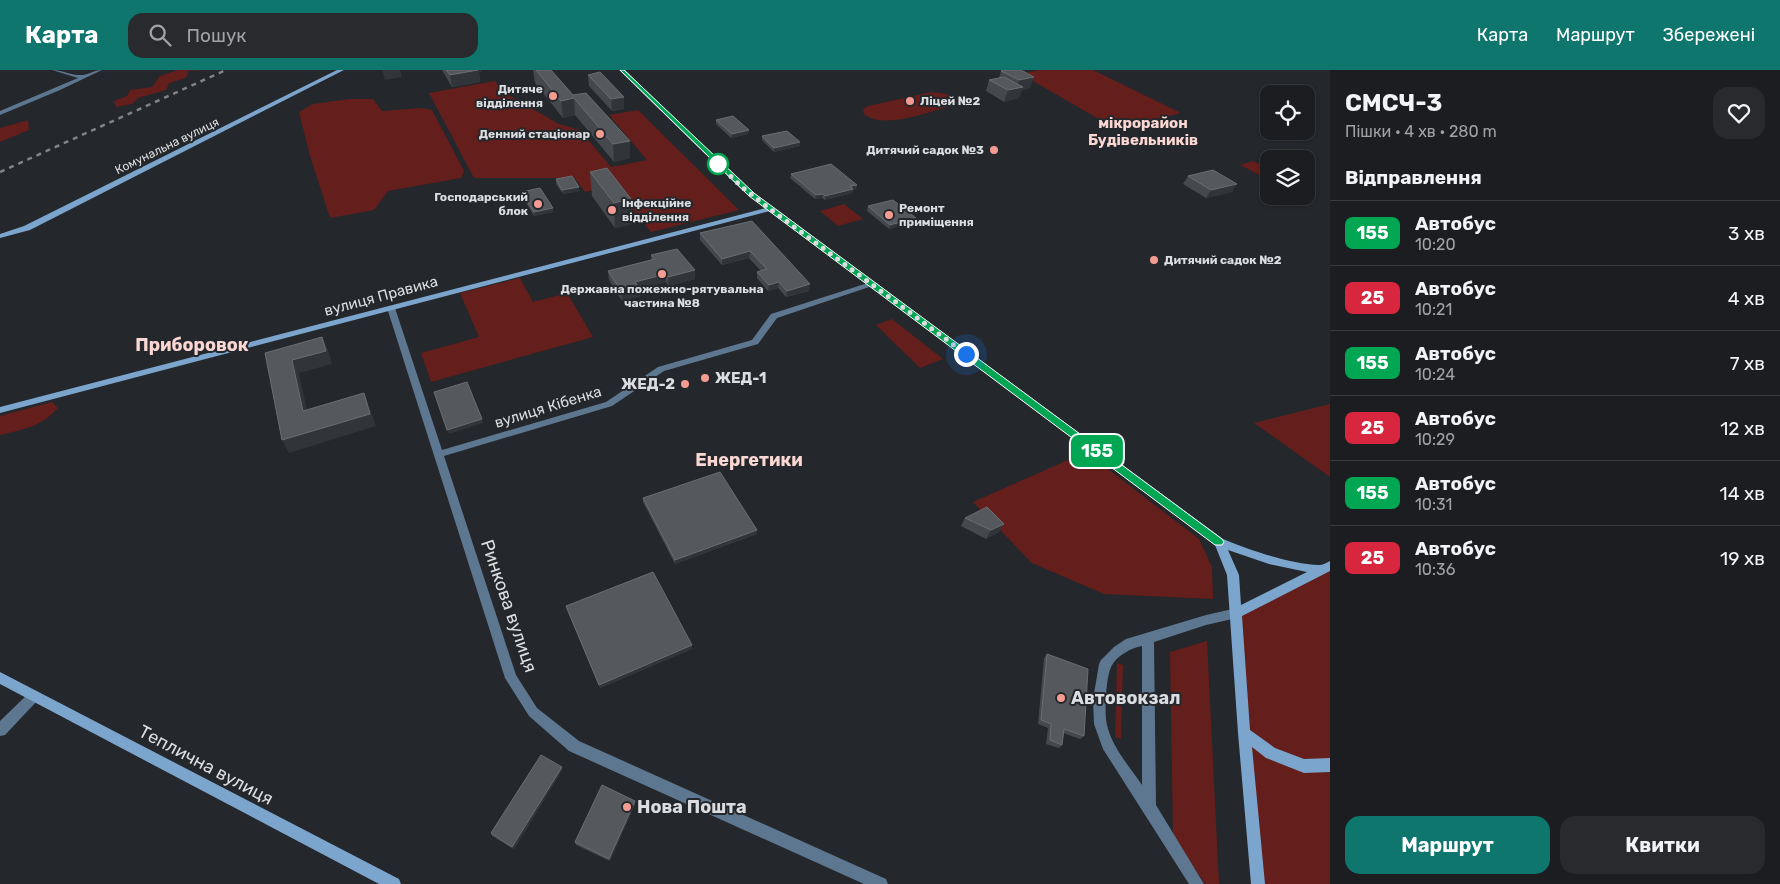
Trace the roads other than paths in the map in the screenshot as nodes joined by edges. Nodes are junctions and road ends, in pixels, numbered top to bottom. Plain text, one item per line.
1 (55, 70) edge
2 (99, 70) edge
3 (342, 70) edge
4 (622, 70) edge
5 (81, 77) junction
6 (0, 113) edge
7 (770, 209) junction
8 (0, 236) edge
9 (874, 284) junction
10 (391, 308) junction
11 (0, 410) edge
12 (440, 454) junction
13 (1219, 542) junction
14 (1326, 568) edge
15 (1237, 613) junction
16 (1148, 638) junction
17 (0, 678) edge
18 (34, 696) junction
19 (0, 730) edge
20 (1244, 733) junction
21 (1330, 765) edge
22 (1149, 807) junction
23 (394, 884) edge
24 (881, 884) edge
25 (1197, 884) edge
26 (1258, 884) edge

1 - 5 street
2 - 5 street
3 - 8 street, Комунальна вулиця
4 - 7 street
5 - 6 street
7 - 9 street
7 - 10 street, вулиця Правика
9 - 12 street, вулиця Кібенка
9 - 13 street
10 - 11 street, вулиця Правика
10 - 12 street, Ринкова вулиця
12 - 24 street, Ринкова вулиця
13 - 14 street
13 - 15 street
14 - 15 street
15 - 16 street
15 - 20 street
16 - 22 street
16 - 22 street
17 - 18 street, Теплична вулиця
18 - 19 street
18 - 23 street, Теплична вулиця
20 - 21 street
20 - 26 street
22 - 25 street

